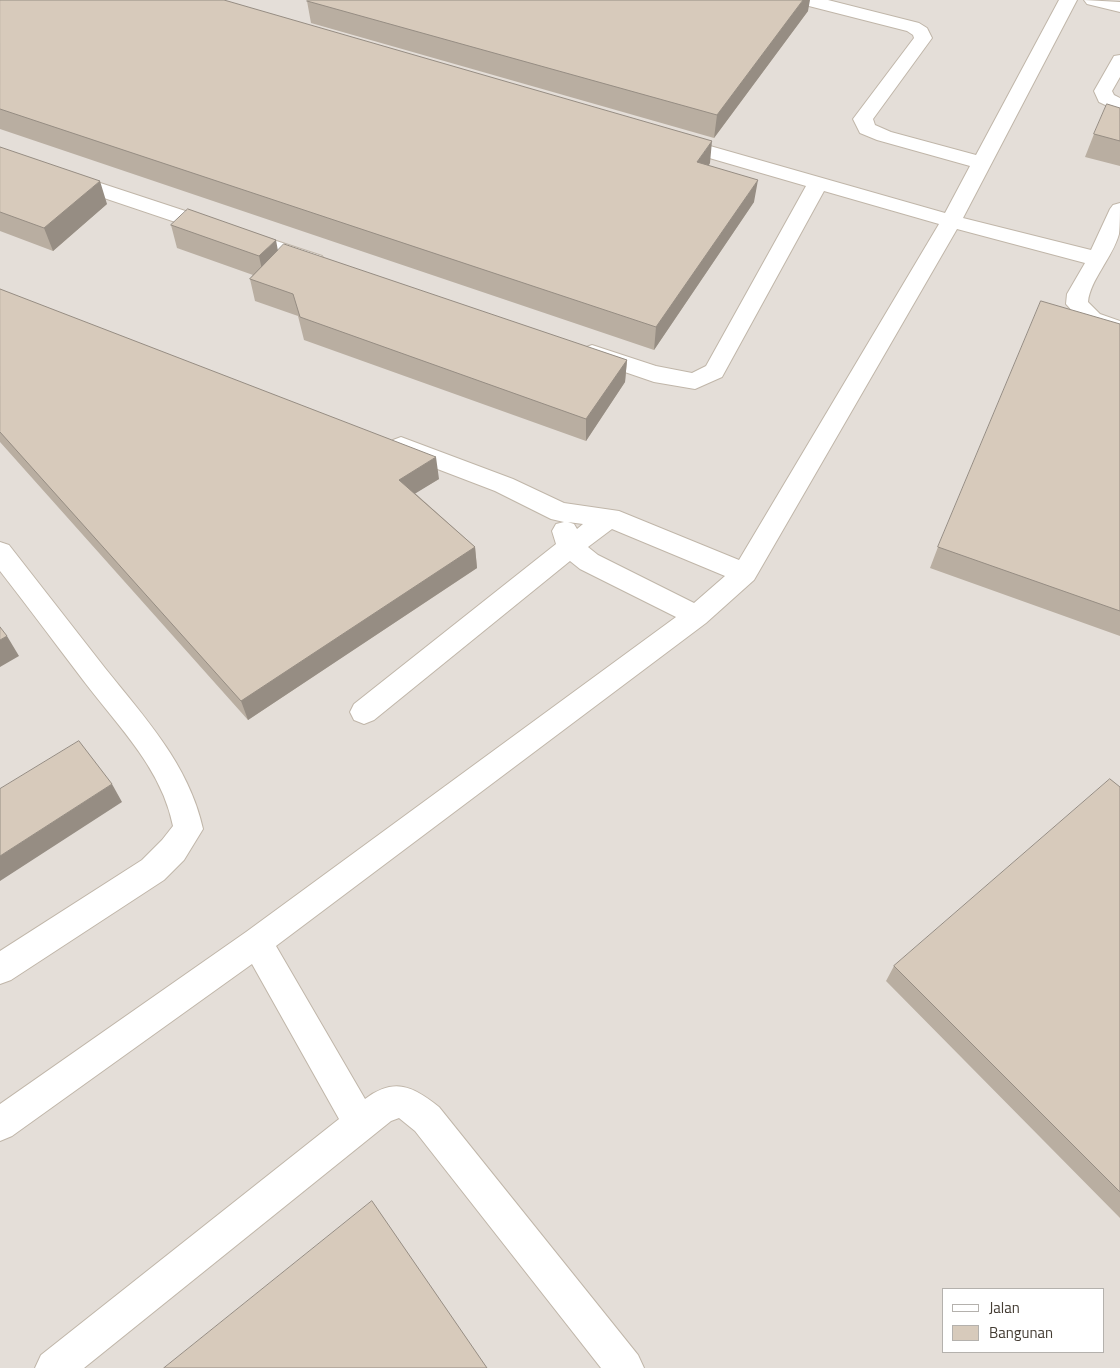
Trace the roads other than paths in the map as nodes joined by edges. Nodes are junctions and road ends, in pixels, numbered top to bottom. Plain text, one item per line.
1 (807, 0) edge
2 (1068, 0) edge
3 (1093, 0) edge
4 (1120, 7) edge
5 (1120, 60) edge
6 (1120, 106) edge
7 (657, 136) edge
8 (0, 156) edge
9 (983, 163) junction
10 (818, 183) junction
11 (1120, 209) edge
12 (952, 221) junction
13 (1098, 259) junction
14 (332, 267) edge
15 (1120, 329) edge
16 (569, 346) edge
17 (383, 439) edge
18 (560, 512) junction
19 (610, 518) junction
20 (570, 547) junction
21 (0, 552) edge
22 (745, 573) junction
23 (697, 616) junction
24 (364, 712) dead end
25 (257, 942) junction
26 (0, 969) edge
27 (0, 1124) edge
28 (360, 1124) junction
29 (54, 1368) edge
30 (625, 1368) edge

1 - 9 street
2 - 9 street
3 - 4 street
5 - 6 street
7 - 10 street
8 - 14 street
9 - 12 street
10 - 12 street
10 - 16 street
11 - 13 street
12 - 13 street
12 - 22 street
13 - 15 street
17 - 18 street
18 - 19 street
18 - 20 street
19 - 20 street
19 - 22 street
20 - 23 street
20 - 24 street
21 - 26 street
22 - 23 street
23 - 25 street
25 - 27 street
25 - 28 street
28 - 29 street
28 - 30 street

